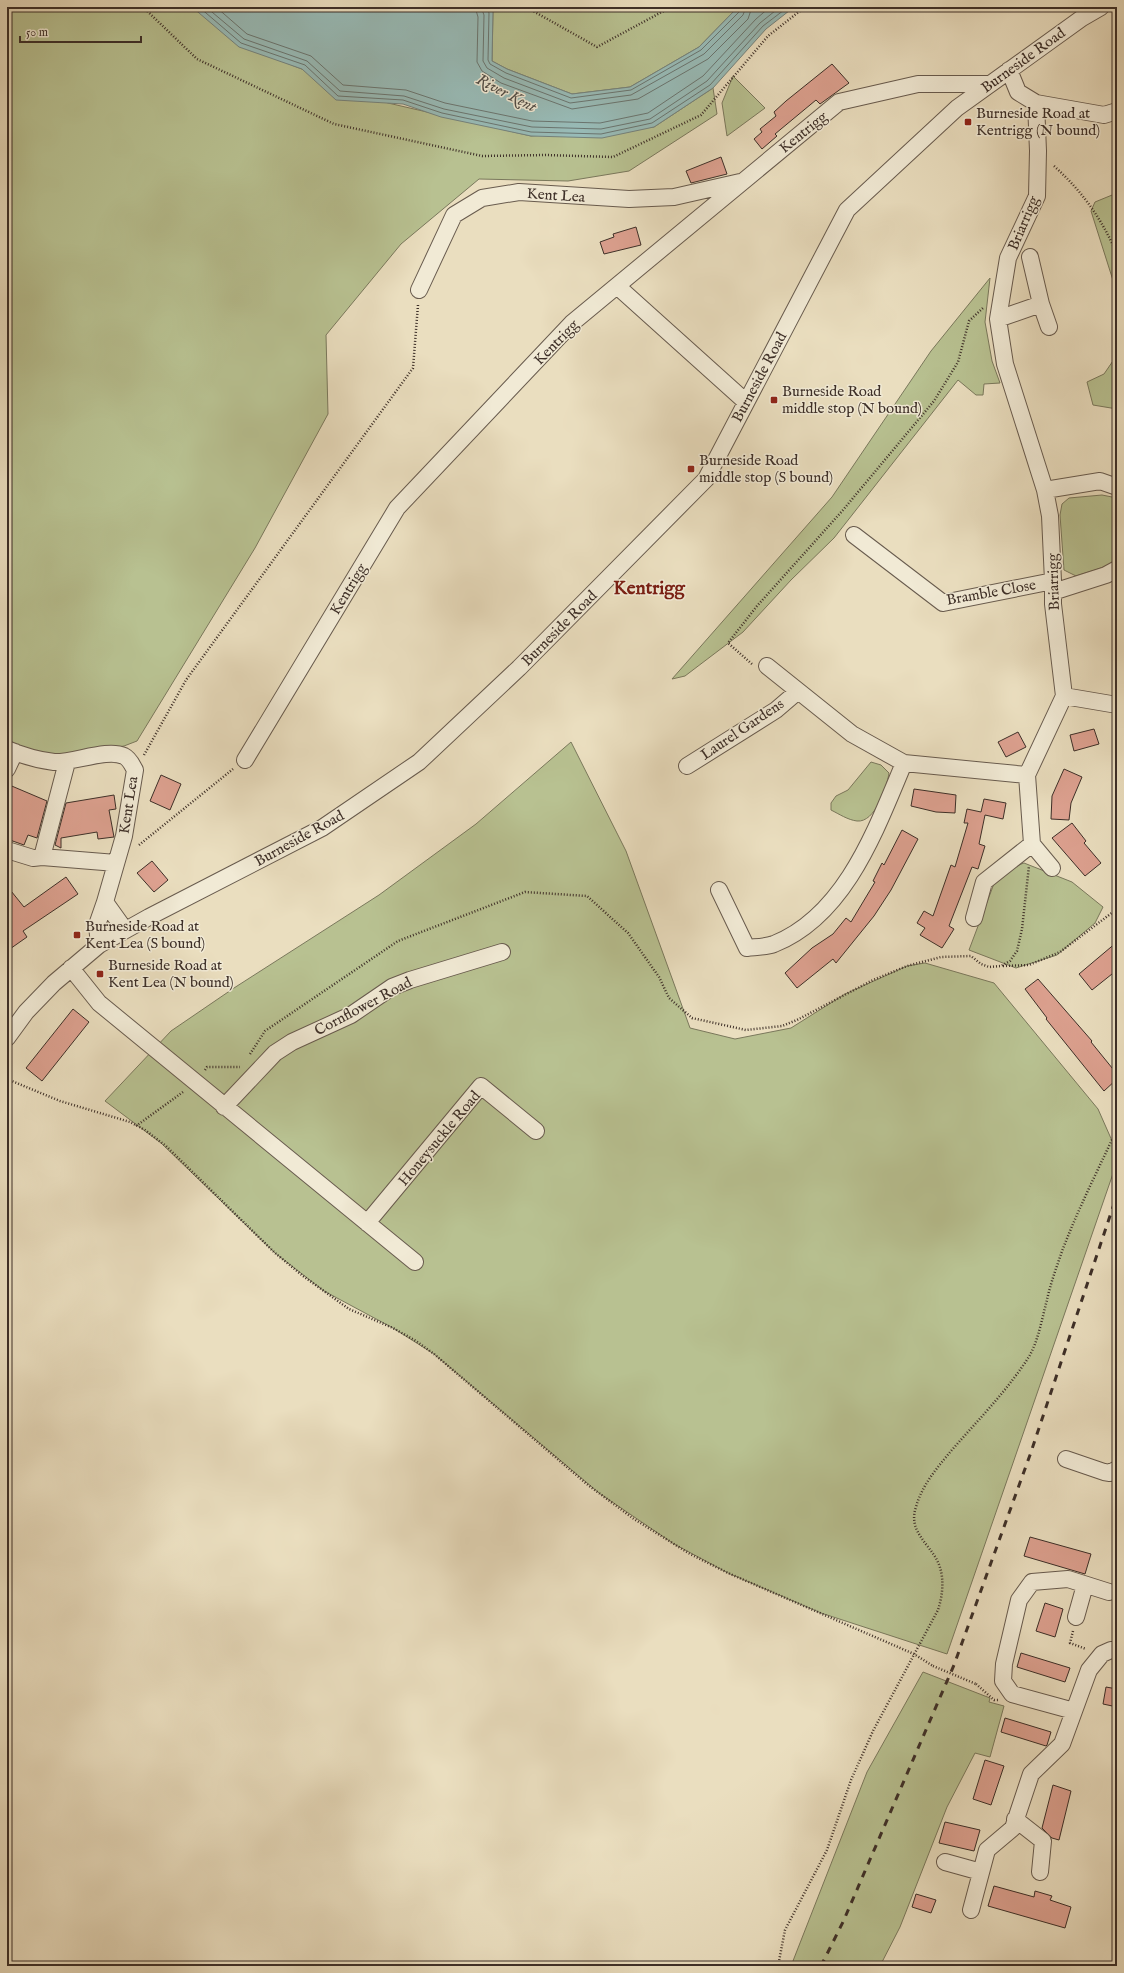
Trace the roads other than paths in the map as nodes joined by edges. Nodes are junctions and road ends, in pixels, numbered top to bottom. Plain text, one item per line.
1 (1101, 7) edge
2 (1009, 70) junction
3 (990, 84) junction
4 (1036, 102) junction
5 (1117, 111) edge
6 (744, 181) junction
7 (1030, 257) dead end
8 (617, 286) junction
9 (419, 290) road end
10 (1041, 304) junction
11 (998, 319) junction
12 (1049, 327) dead end
13 (746, 402) junction
14 (1117, 487) edge
15 (1045, 490) junction
16 (854, 535) dead end
17 (1117, 569) edge
18 (1053, 586) junction
19 (762, 667) road end
20 (797, 692) junction
21 (1064, 696) junction
22 (1117, 705) edge
23 (11, 750) edge
24 (245, 760) road end
25 (67, 762) junction
26 (904, 763) junction
27 (687, 766) dead end
28 (7, 769) edge
29 (1027, 775) junction
30 (1032, 844) junction
31 (7, 850) edge
32 (42, 857) junction
33 (116, 863) junction
34 (1052, 868) dead end
35 (719, 890) dead end
36 (105, 902) junction
37 (974, 918) dead end
38 (125, 930) junction
39 (99, 945) junction
40 (502, 952) dead end
41 (71, 968) junction
42 (7, 1038) edge
43 (224, 1106) junction
44 (536, 1131) dead end
45 (367, 1223) junction
46 (415, 1262) dead end
47 (1066, 1459) dead end
48 (1117, 1469) edge
49 (1085, 1584) junction
50 (1109, 1592) dead end
51 (1076, 1617) road end
52 (1117, 1650) edge
53 (1074, 1711) junction
54 (1015, 1819) junction
55 (945, 1862) dead end
56 (981, 1872) junction
57 (1040, 1872) dead end
58 (971, 1910) dead end

1 - 2 street, Burneside Road
2 - 3 street, Burneside Road
2 - 4 street
3 - 6 street, Kentrigg
3 - 13 street, Burneside Road
4 - 5 street
4 - 11 street, Briarrigg
6 - 8 street, Kentrigg
6 - 9 street, Kent Lea
7 - 10 street, Briarrigg
8 - 13 street
8 - 24 street, Kentrigg
10 - 11 street
10 - 12 street, Briarrigg
11 - 15 street, Briarrigg
13 - 38 street, Burneside Road
14 - 15 street
15 - 18 street, Briarrigg
16 - 18 street, Bramble Close
17 - 18 street, Bramble Close
18 - 21 street, Briarrigg
19 - 20 street, Laurel Gardens
20 - 26 street, Laurel Gardens
20 - 27 street, Laurel Gardens
21 - 22 street
21 - 29 street
23 - 25 street, Kent Lea
23 - 28 street
25 - 32 street
25 - 33 street, Kent Lea
26 - 29 street, Laurel Gardens
26 - 35 street
29 - 30 street
30 - 34 street
30 - 37 street
31 - 32 street
32 - 33 street
33 - 36 street, Kent Lea
36 - 38 street
36 - 39 street, Kent Lea
38 - 39 street, Burneside Road
39 - 41 street, Burneside Road
40 - 43 street, Cornflower Road
41 - 42 street, Burneside Road
41 - 43 street
43 - 45 street
44 - 45 street, Honeysuckle Road
45 - 46 street
47 - 48 street
49 - 50 street
49 - 51 street
49 - 53 street
52 - 53 street
53 - 54 street
54 - 56 street
54 - 57 street
55 - 56 street
56 - 58 street

